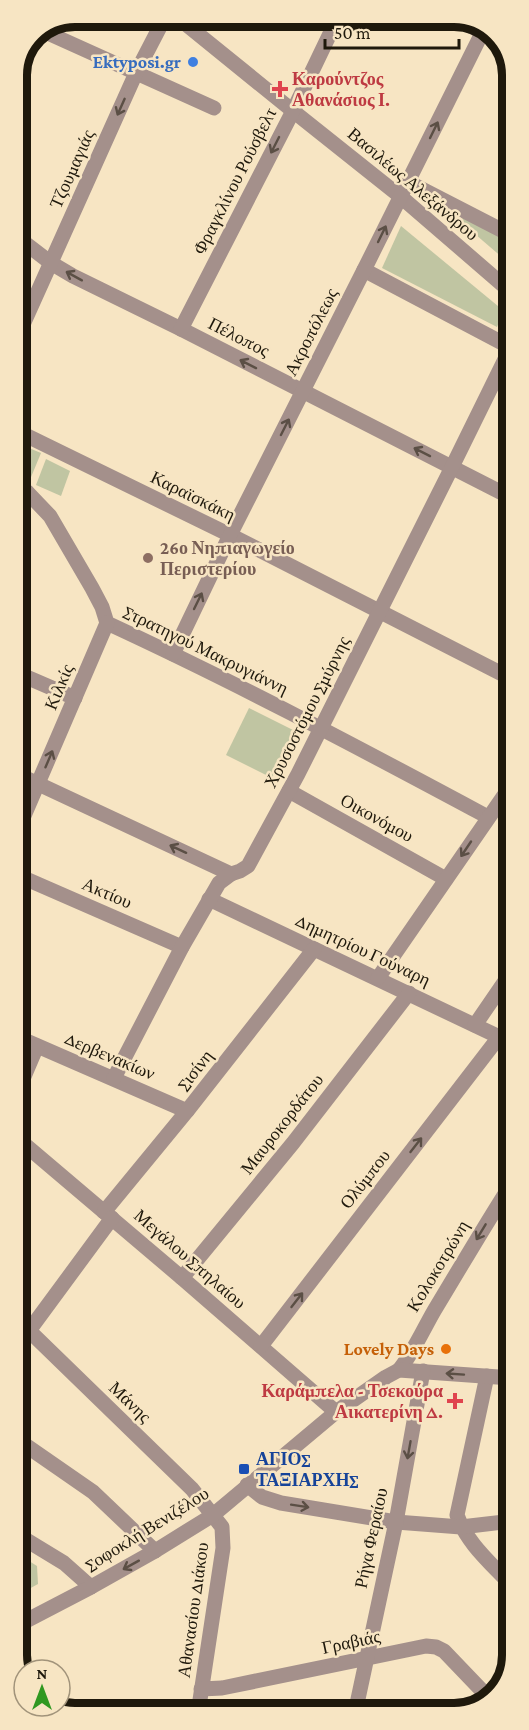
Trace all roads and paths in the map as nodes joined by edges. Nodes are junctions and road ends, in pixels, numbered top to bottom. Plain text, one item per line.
1 (160, 27) edge
2 (189, 27) edge
3 (333, 27) edge
4 (50, 34) edge
5 (481, 35) edge
6 (136, 73) junction
7 (214, 108) dead end
8 (292, 111) junction
9 (408, 182) junction
10 (401, 197) junction
11 (502, 229) edge
12 (27, 245) edge
13 (51, 263) junction
14 (364, 270) junction
15 (502, 283) edge
16 (27, 316) edge
17 (181, 329) junction
18 (502, 341) edge
19 (502, 364) edge
20 (303, 392) junction
21 (27, 436) edge
22 (452, 467) junction
23 (502, 493) edge
24 (27, 495) edge
25 (230, 535) junction
26 (380, 611) junction
27 (107, 623) junction
28 (173, 654) junction
29 (502, 674) edge
30 (27, 677) edge
31 (75, 698) junction
32 (321, 728) junction
33 (27, 778) edge
34 (38, 783) junction
35 (289, 791) junction
36 (502, 798) edge
37 (27, 809) edge
38 (488, 817) junction
39 (231, 874) junction
40 (27, 879) edge
41 (446, 879) junction
42 (209, 899) junction
43 (182, 946) junction
44 (314, 950) junction
45 (378, 978) junction
46 (502, 986) edge
47 (409, 993) junction
48 (475, 1025) junction
49 (502, 1036) edge
50 (27, 1042) edge
51 (502, 1045) edge
52 (37, 1046) junction
53 (27, 1070) edge
54 (114, 1078) junction
55 (187, 1111) junction
56 (27, 1146) edge
57 (502, 1199) edge
58 (108, 1215) junction
59 (182, 1278) junction
60 (27, 1327) edge
61 (30, 1330) junction
62 (27, 1334) edge
63 (261, 1346) junction
64 (399, 1370) junction
65 (423, 1371) junction
66 (487, 1376) junction
67 (502, 1377) edge
68 (336, 1412) junction
69 (27, 1446) edge
70 (246, 1485) junction
71 (213, 1515) junction
72 (396, 1522) junction
73 (502, 1522) edge
74 (461, 1527) junction
75 (27, 1540) edge
76 (155, 1551) junction
77 (502, 1575) edge
78 (92, 1587) junction
79 (27, 1620) edge
80 (365, 1659) junction
81 (201, 1689) junction
82 (482, 1694) edge
83 (199, 1703) edge
84 (357, 1703) edge

1 - 6 street, Τζουμαγιάς
2 - 8 street, Βασιλέως Αλεξάνδρου
3 - 8 street, Φραγκλίνου Ρούσβελτ
4 - 6 street
9 -> 5 street, Ακροπόλεως
6 - 7 street
6 -> 13 street, Τζουμαγιάς
8 - 10 street, Βασιλέως Αλεξάνδρου
8 -> 17 street, Φραγκλίνου Ρούσβελτ
9 - 10 street, Ακροπόλεως
9 - 11 street, Βασιλέως Αλεξάνδρου
14 -> 10 street, Ακροπόλεως
10 - 15 street, Βασιλέως Αλεξάνδρου
12 - 13 street, Πέλοπος
13 - 16 street, Τζουμαγιάς
17 -> 13 street, Πέλοπος
14 - 18 street
14 - 20 street, Ακροπόλεως
20 -> 17 street, Πέλοπος
19 - 22 street, Χρυσοστόμου Σμύρνης
22 -> 20 street, Πέλοπος
25 -> 20 street, Ακροπόλεως
21 - 25 street, Καραϊσκάκη
22 - 23 street, Πέλοπος
22 - 26 street, Χρυσοστόμου Σμύρνης
24 - 27 street, Στρατηγού Μακρυγιάννη
25 - 26 street, Καραϊσκάκη
28 -> 25 street, Ακροπόλεως
26 - 29 street, Καραϊσκάκη
26 - 32 street, Χρυσοστόμου Σμύρνης
27 - 28 street, Στρατηγού Μακρυγιάννη
27 - 31 street, Κιλκίς
28 - 32 street, Στρατηγού Μακρυγιάννη
30 - 31 street
34 -> 31 street, Κιλκίς
32 - 35 street, Χρυσοστόμου Σμύρνης
32 - 38 street, Στρατηγού Μακρυγιάννη
33 - 34 street
34 - 37 street, Κιλκίς
39 -> 34 street
35 - 39 street, Χρυσοστόμου Σμύρνης
35 - 41 street, Οικονόμου
36 - 38 street
38 -> 41 street
39 - 42 street, Χρυσοστόμου Σμύρνης
40 - 43 street, Ακτίου
41 - 45 street
42 - 43 street, Χρυσοστόμου Σμύρνης
42 - 44 street, Δημητρίου Γούναρη
43 - 54 street, Χρυσοστόμου Σμύρνης
44 - 45 street, Δημητρίου Γούναρη
44 - 55 street, Σισίνη
45 - 47 street, Δημητρίου Γούναρη
46 - 48 street
47 - 48 street, Δημητρίου Γούναρη
47 - 59 street, Μαυροκορδάτου
48 - 49 street, Δημητρίου Γούναρη
50 - 52 street, Δερβενακίων
63 -> 51 street, Ολύμπου
52 - 53 street
52 - 54 street, Δερβενακίων
54 - 55 street, Δερβενακίων
55 - 58 street, Σισίνη
56 - 58 street, Μεγάλου Σπηλαίου
57 -> 64 street, Κολοκοτρώνη
58 - 59 street, Μεγάλου Σπηλαίου
58 - 61 street, Σισίνη
59 - 63 street, Μεγάλου Σπηλαίου
60 - 61 street, Μάνης
61 - 62 street, Σισίνη
61 - 71 street, Μάνης
63 - 68 street, Μεγάλου Σπηλαίου
64 - 65 street
64 - 68 street, Σοφοκλή Βενιζέλου
66 -> 65 street
65 -> 72 street, Ρήγα Φεραίου
66 - 67 street
66 - 74 street
68 - 70 street, Σοφοκλή Βενιζέλου
69 - 76 street
70 - 71 street, Σοφοκλή Βενιζέλου
70 -> 72 street
71 - 76 street, Σοφοκλή Βενιζέλου
71 - 81 street, Αθανασίου Διάκου
72 - 74 street
72 - 80 street, Ρήγα Φεραίου
73 - 74 street
74 - 77 street
75 - 78 street
76 -> 78 street, Σοφοκλή Βενιζέλου
78 - 79 street, Σοφοκλή Βενιζέλου
80 - 81 street, Γραβιάς
80 - 82 street, Γραβιάς
80 - 84 street, Ρήγα Φεραίου
81 - 83 street, Αθανασίου Διάκου

